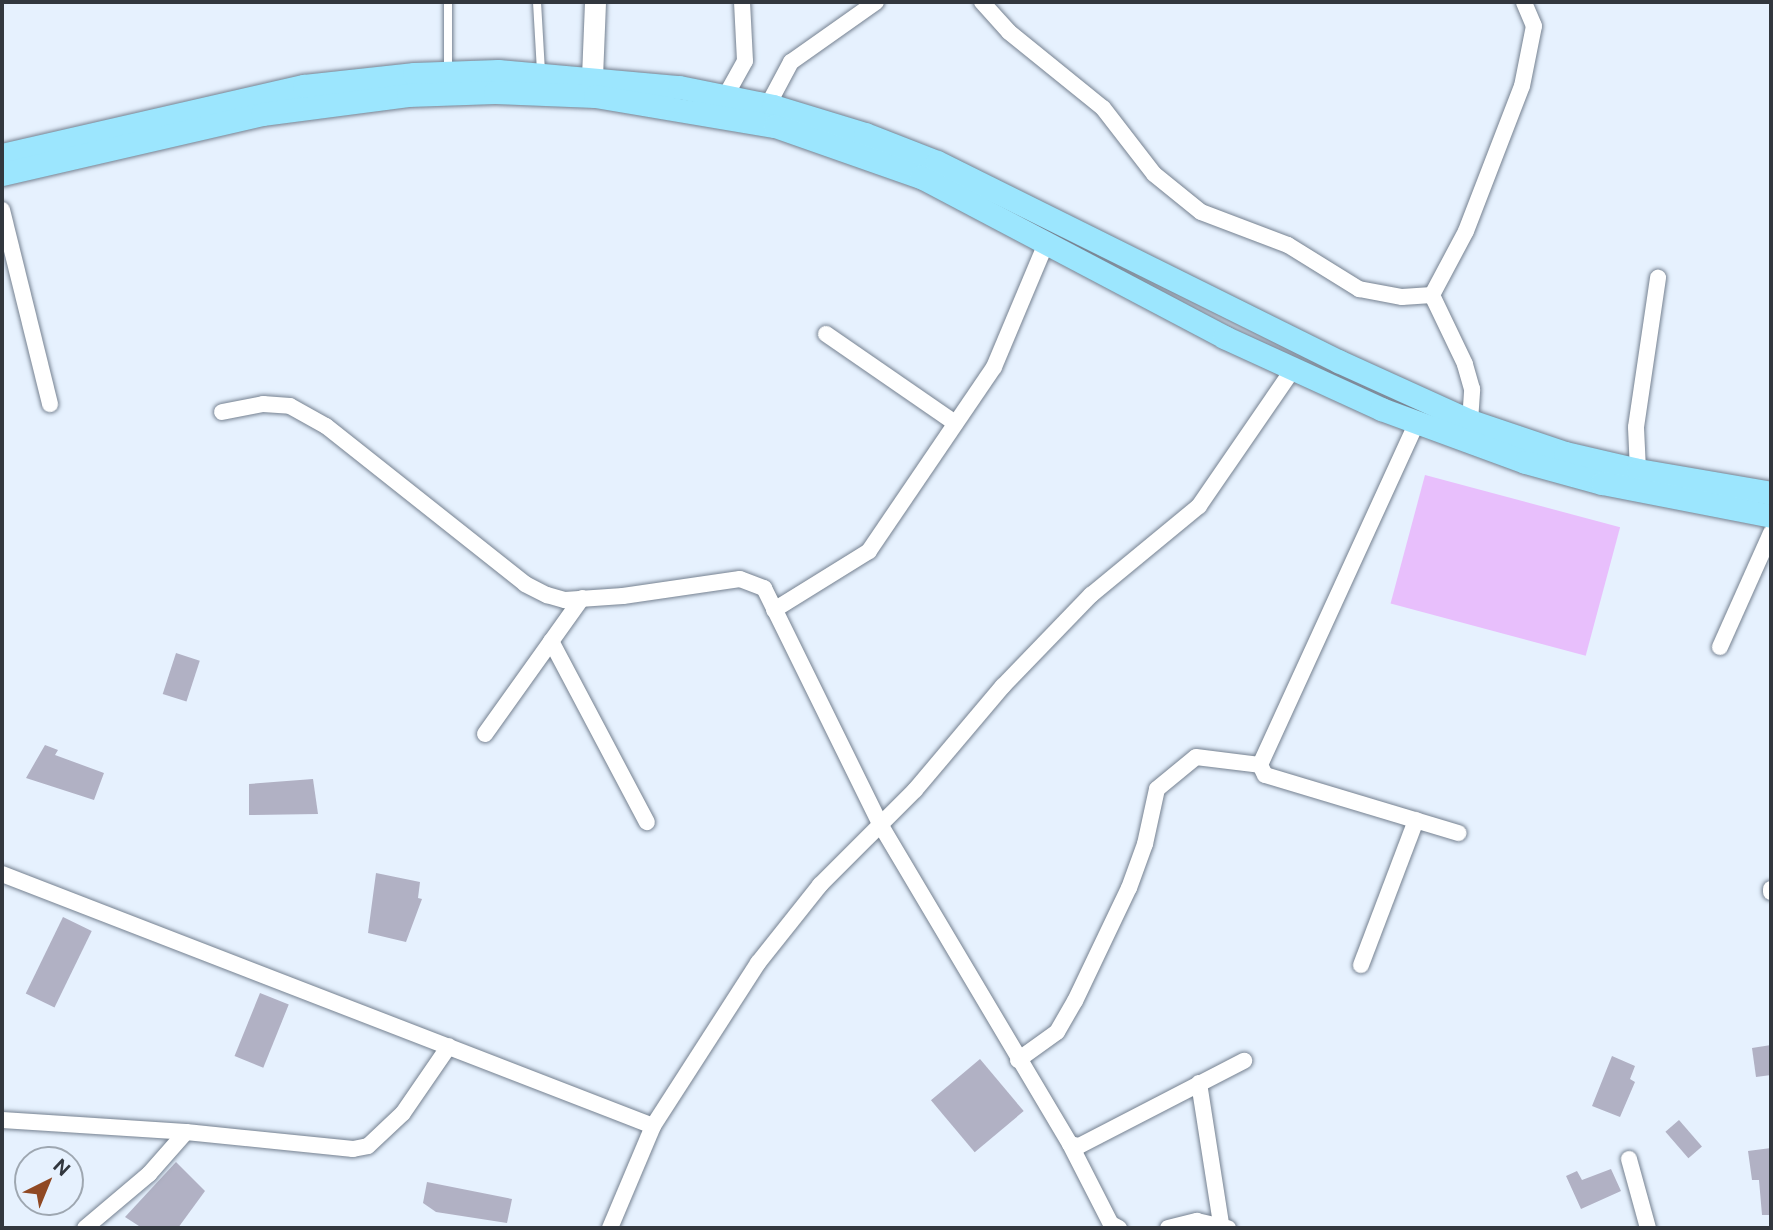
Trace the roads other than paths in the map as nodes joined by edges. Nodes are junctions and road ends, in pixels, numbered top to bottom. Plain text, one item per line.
1 (447, 2) edge
2 (537, 2) edge
3 (594, 2) edge
4 (742, 2) edge
5 (876, 2) edge
6 (982, 2) edge
7 (1524, 2) edge
8 (448, 73) junction
9 (541, 74) junction
10 (592, 77) junction
11 (726, 97) junction
12 (768, 105) junction
13 (2, 155) edge
14 (2, 174) edge
15 (2, 210) edge
16 (1047, 241) junction
17 (1658, 278) dead end
18 (1432, 295) junction
19 (826, 334) dead end
20 (1293, 369) junction
21 (50, 404) dead end
22 (222, 412) dead end
23 (1470, 421) junction
24 (1417, 422) junction
25 (955, 423) junction
26 (1638, 470) junction
27 (1771, 493) edge
28 (1771, 516) edge
29 (1771, 533) edge
30 (582, 598) junction
31 (774, 610) junction
32 (551, 641) junction
33 (1720, 648) dead end
34 (485, 734) dead end
35 (1260, 765) junction
36 (1416, 820) junction
37 (647, 822) dead end
38 (880, 824) junction
39 (1458, 833) dead end
40 (2, 874) edge
41 (1361, 965) dead end
42 (449, 1046) junction
43 (1018, 1060) junction
44 (1244, 1061) dead end
45 (1199, 1083) junction
46 (2, 1120) edge
47 (653, 1126) junction
48 (186, 1132) junction
49 (1070, 1144) junction
50 (1629, 1159) dead end
51 (1224, 1226) edge
52 (85, 1228) edge
53 (610, 1228) edge
54 (1119, 1228) edge
55 (1168, 1228) edge
56 (1648, 1228) edge

1 - 8 lane
2 - 9 lane
3 - 10 street
4 - 11 street
5 - 12 street
6 - 18 street
7 - 18 street
8 - 9 main road
8 - 13 main road
9 - 10 main road
10 - 11 main road
11 - 12 main road
12 - 23 main road
14 - 16 main road
15 - 21 street
16 - 20 main road
16 - 25 street
17 - 26 street
18 - 23 street
19 - 25 street
20 - 24 main road
20 - 38 street
22 - 30 street
23 - 26 main road
24 - 28 main road
24 - 35 street
25 - 31 street
26 - 27 main road
29 - 33 street
30 - 31 street
30 - 32 street
31 - 38 street
32 - 34 street
32 - 37 street
35 - 36 street
35 - 43 street
36 - 39 street
36 - 41 street
38 - 43 street
38 - 47 street
40 - 42 street
42 - 47 street
42 - 48 street
43 - 49 street
44 - 45 street
45 - 49 street
45 - 51 street
46 - 48 street
47 - 53 street
48 - 52 street
49 - 54 street
50 - 56 street
51 - 55 street

